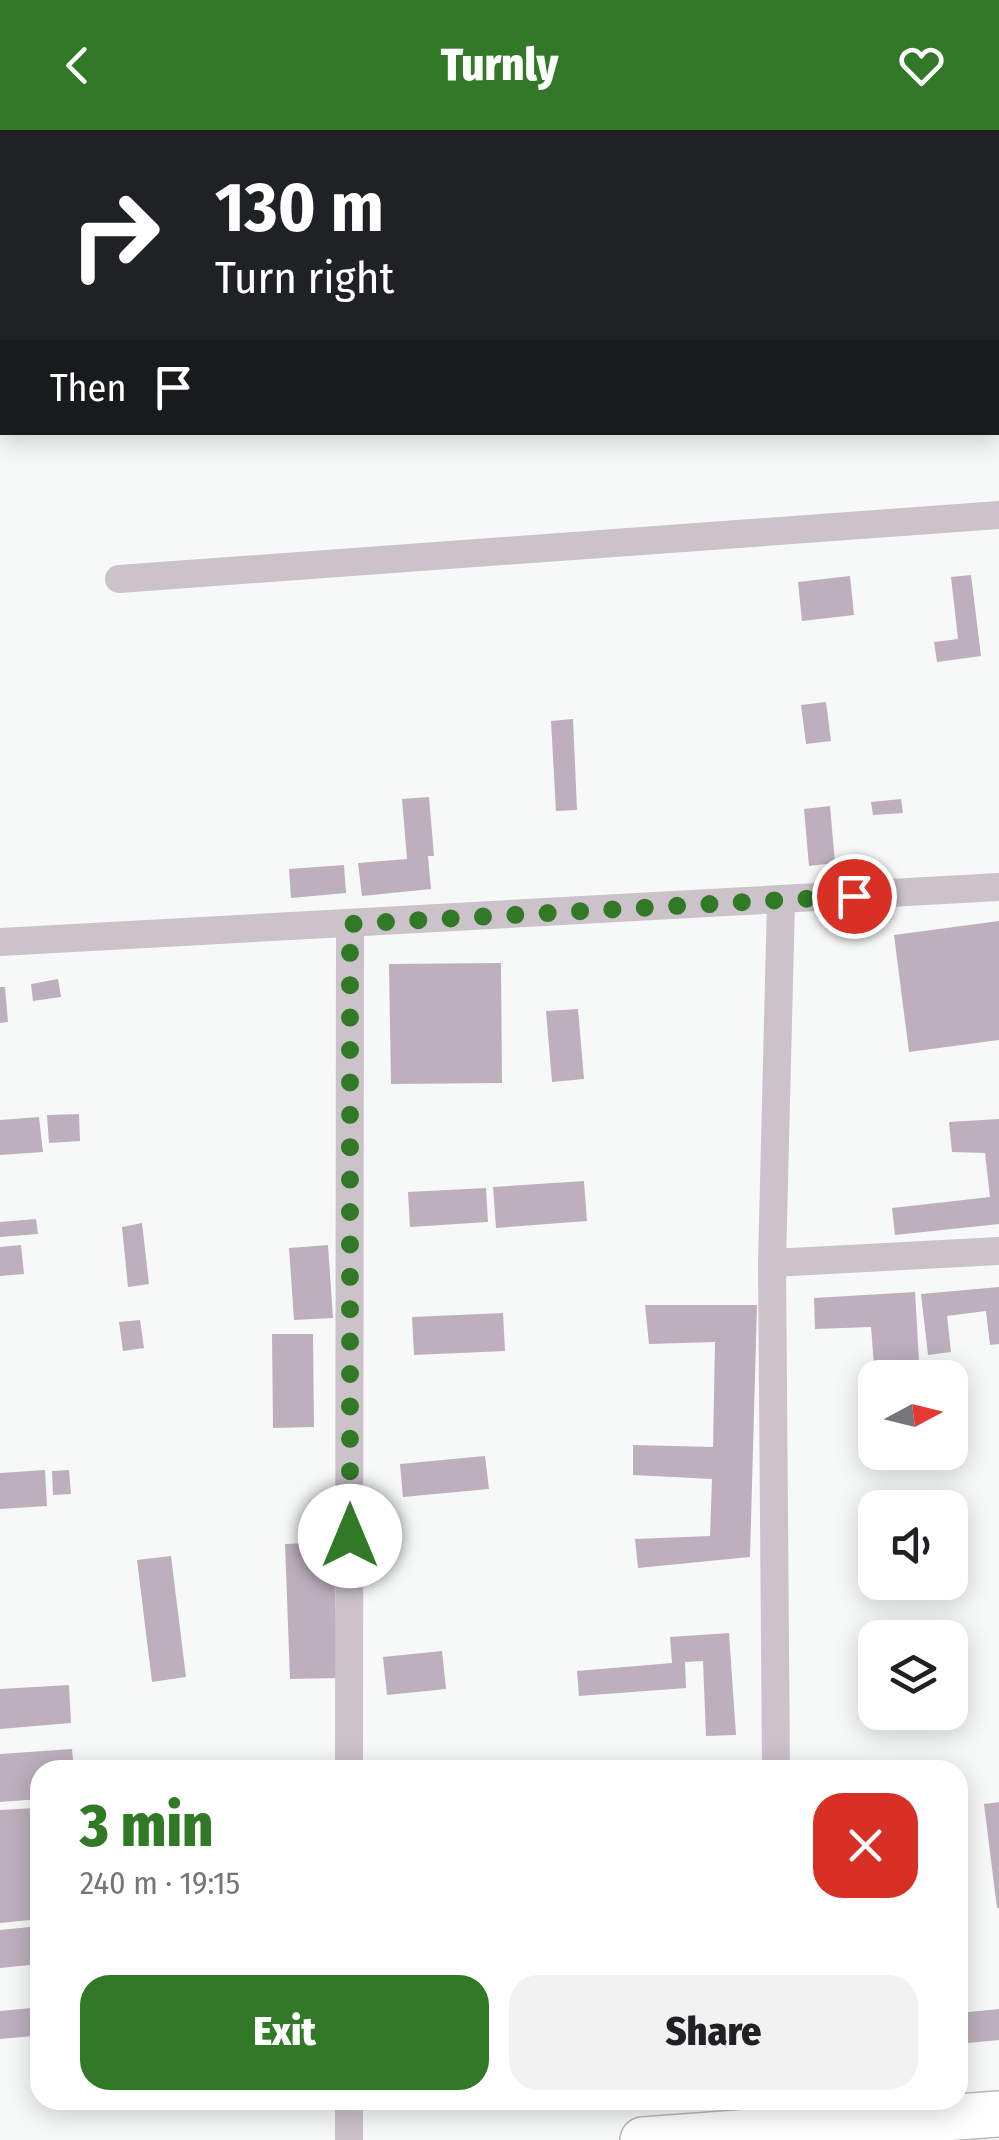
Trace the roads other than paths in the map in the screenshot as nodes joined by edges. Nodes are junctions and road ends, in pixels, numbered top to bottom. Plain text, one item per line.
1 (999, 515) edge
2 (119, 579) dead end
3 (999, 887) edge
4 (781, 901) junction
5 (350, 924) junction
6 (0, 942) edge
7 (999, 1251) edge
8 (772, 1263) junction
9 (349, 1760) edge
10 (776, 1760) edge
11 (349, 2110) edge
12 (999, 2114) edge
13 (779, 2115) edge
14 (348, 2140) edge
15 (643, 2140) edge

1 - 2 street
3 - 4 street
4 - 5 street
4 - 8 street
5 - 6 street
5 - 9 street
7 - 8 street
8 - 10 street
11 - 14 street
12 - 13 main road
13 - 15 main road

